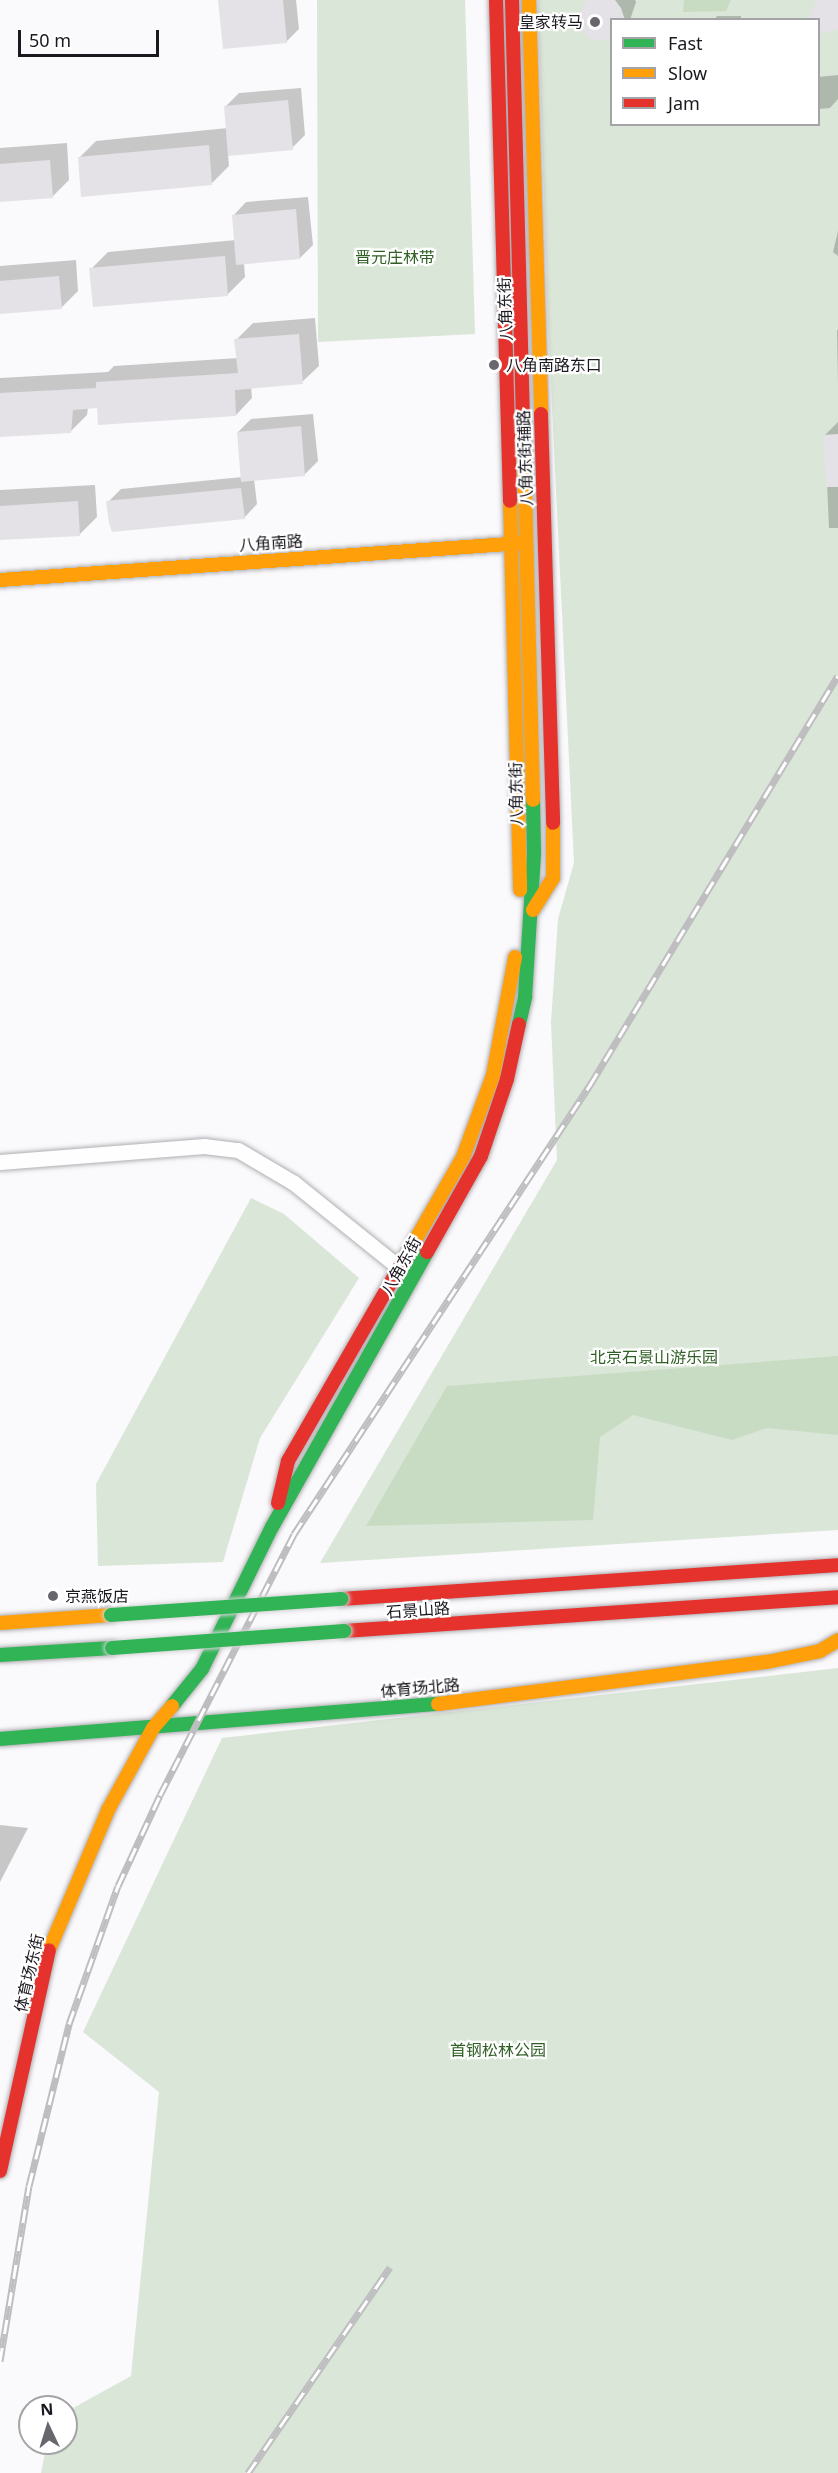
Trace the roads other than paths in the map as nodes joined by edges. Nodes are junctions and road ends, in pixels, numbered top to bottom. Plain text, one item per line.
1 (496, 0) edge
2 (512, 0) edge
3 (529, 0) edge
4 (527, 542) junction
5 (544, 542) junction
6 (511, 543) junction
7 (0, 580) edge
8 (533, 910) junction
9 (0, 1162) edge
10 (401, 1269) junction
11 (272, 1527) junction
12 (838, 1565) edge
13 (838, 1597) edge
14 (0, 1623) edge
15 (838, 1640) edge
16 (0, 1655) edge
17 (153, 1728) junction
18 (0, 1739) edge
19 (0, 2171) edge

1 - 6 main road, 八角东街
2 - 4 main road, 八角东街
3 - 5 main road, 八角东街辅路
4 - 5 main road, 八角南路
4 - 6 main road, 八角南路
4 - 8 main road, 八角东街
5 - 8 main road, 八角东街辅路
6 - 7 main road, 八角南路
6 - 10 main road, 八角东街
8 - 11 main road, 八角东街
9 - 10 street
10 - 11 main road, 八角东街
11 - 17 main road, 八角东街
12 - 14 main road, 石景山路, bridge
13 - 16 main road, 石景山路, bridge
15 - 17 main road, 体育场北路
17 - 18 main road, 体育场北路
17 - 19 main road, 体育场东街

